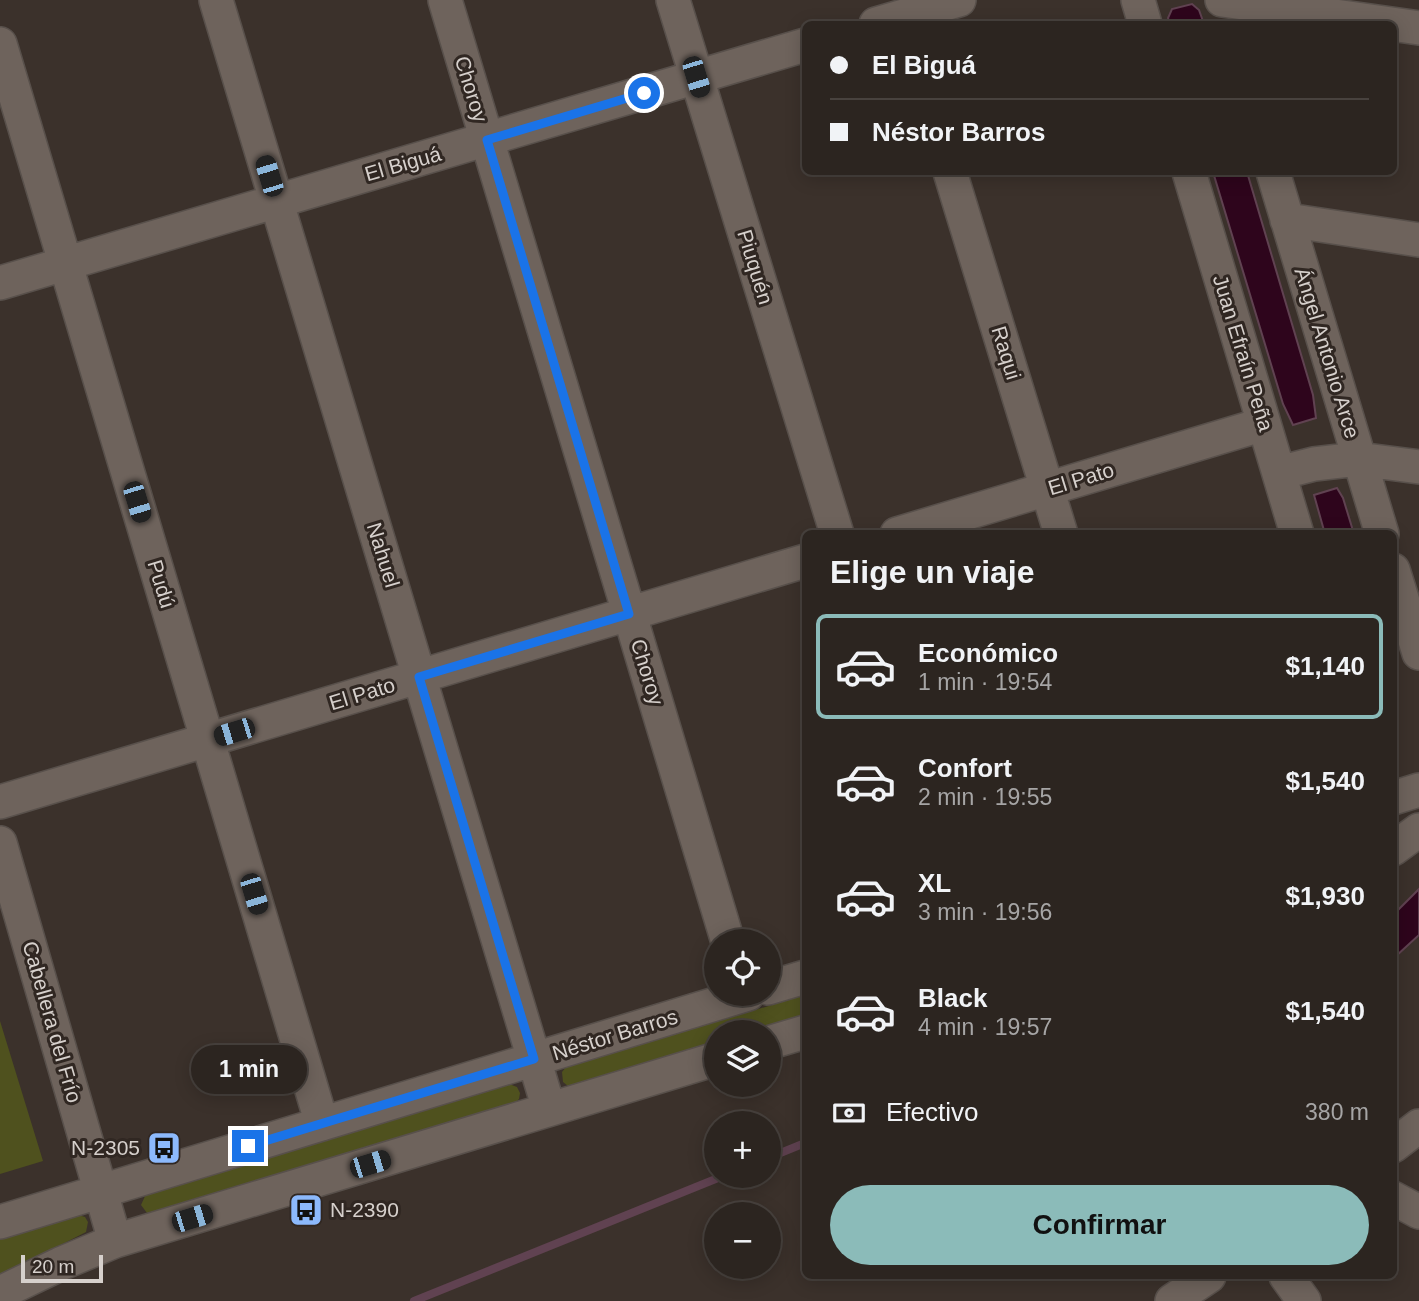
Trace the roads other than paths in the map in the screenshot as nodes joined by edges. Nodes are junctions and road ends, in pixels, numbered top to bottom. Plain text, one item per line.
1 (216, 0) edge
2 (445, 0) edge
3 (673, 0) edge
4 (959, 0) edge
5 (1138, 0) edge
6 (1222, 0) edge
7 (896, 16) edge
8 (1144, 21) edge
9 (1228, 21) edge
10 (1370, 21) edge
11 (1397, 25) edge
12 (1419, 28) edge
13 (0, 44) edge
14 (802, 46) edge
15 (696, 77) junction
16 (487, 140) junction
17 (951, 175) edge
18 (1190, 175) edge
19 (1274, 175) edge
20 (276, 201) junction
21 (1287, 220) junction
22 (1419, 240) edge
23 (65, 264) junction
24 (0, 283) edge
25 (1264, 424) junction
26 (1358, 459) junction
27 (1419, 467) edge
28 (1279, 473) junction
29 (1047, 489) junction
30 (835, 530) edge
31 (910, 530) edge
32 (1060, 530) edge
33 (1296, 530) edge
34 (1381, 530) edge
35 (802, 562) edge
36 (1397, 583) edge
37 (629, 614) junction
38 (1419, 653) edge
39 (419, 677) junction
40 (208, 740) junction
41 (1419, 790) edge
42 (1397, 797) edge
43 (0, 802) edge
44 (1419, 830) edge
45 (0, 843) edge
46 (1397, 846) edge
47 (724, 929) edge
48 (802, 978) edge
49 (781, 984) edge
50 (708, 1006) edge
51 (802, 1033) edge
52 (781, 1039) edge
53 (534, 1059) junction
54 (704, 1063) edge
55 (549, 1110) junction
56 (322, 1124) junction
57 (1419, 1126) edge
58 (1397, 1143) edge
59 (101, 1191) junction
60 (1397, 1200) edge
61 (1419, 1212) edge
62 (0, 1222) edge
63 (115, 1241) junction
64 (1205, 1279) edge
65 (1288, 1279) edge
66 (0, 1293) edge
67 (1172, 1301) edge
68 (1304, 1301) edge

1 - 20 street, Nahuel
2 - 16 street, Choroy
3 - 15 street, Piuquén
4 - 7 street
5 - 8 street
6 - 9 street
6 - 10 street
11 - 12 street
13 - 23 street, Pudú
14 - 15 street, El Biguá
15 - 16 street, El Biguá
15 - 30 street, Piuquén
16 - 20 street, El Biguá
16 - 37 street, Choroy
17 - 29 street, Raqui
18 - 25 street, Juan Efraín Peña
19 - 21 street, Ángel Antonio Arce
20 - 23 street, El Biguá
20 - 39 street, Nahuel
21 - 22 street
21 - 26 street, Ángel Antonio Arce
23 - 24 street, El Biguá
23 - 40 street, Pudú
25 - 28 street, Juan Efraín Peña
25 - 29 street, El Pato
26 - 27 street
26 - 28 street
26 - 34 street, Ángel Antonio Arce
28 - 33 street, Juan Efraín Peña
29 - 31 street, El Pato
29 - 32 street, Raqui
35 - 37 street, El Pato
36 - 38 street
37 - 39 street, El Pato
37 - 47 street, Choroy
39 - 40 street, El Pato
39 - 53 street, Nahuel
40 - 43 street, El Pato
40 - 56 street, Pudú
41 - 42 street
44 - 46 street
45 - 59 street, Cabellera del Frío
48 - 49 street, Néstor Barros
50 - 53 street, Néstor Barros
51 - 52 street
53 - 55 street, Nahuel
53 - 56 street, Néstor Barros
54 - 55 street
55 - 63 street
56 - 59 street, Néstor Barros
57 - 58 street
59 - 62 street, Néstor Barros
59 - 63 street, Cabellera del Frío
60 - 61 street
63 - 66 street
64 - 67 street
65 - 68 street

